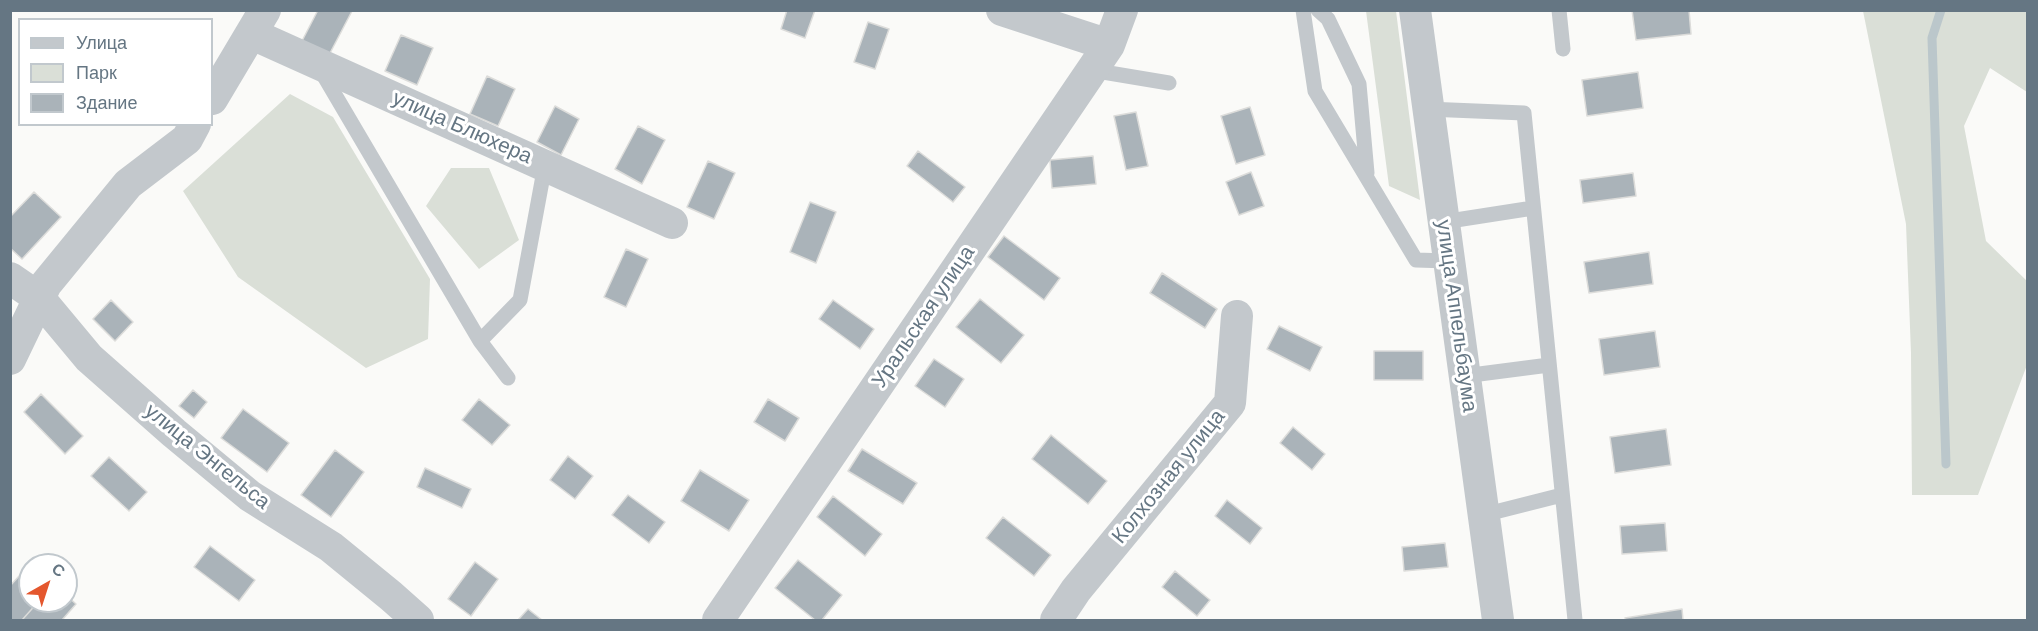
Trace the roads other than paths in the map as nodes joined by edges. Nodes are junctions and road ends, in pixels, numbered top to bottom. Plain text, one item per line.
1 (1002, 10) edge
2 (1122, 10) edge
3 (1303, 10) edge
4 (1318, 10) edge
5 (1415, 10) edge
6 (1559, 10) edge
7 (259, 22) edge
8 (1109, 45) junction
9 (1563, 49) dead end
10 (316, 63) junction
11 (1091, 70) junction
12 (1169, 83) dead end
13 (213, 97) edge
14 (1427, 109) junction
15 (194, 126) edge
16 (545, 165) junction
17 (1368, 179) junction
18 (1533, 208) junction
19 (1443, 222) junction
20 (672, 223) dead end
21 (1448, 261) junction
22 (10, 278) edge
23 (39, 298) junction
24 (1238, 316) dead end
25 (480, 341) junction
26 (10, 358) edge
27 (1549, 365) junction
28 (1464, 376) junction
29 (508, 378) dead end
30 (1562, 495) junction
31 (1483, 515) junction
32 (418, 621) edge
33 (718, 621) edge
34 (1056, 621) edge
35 (1498, 621) edge
36 (1575, 621) edge

1 - 8 street
2 - 8 street, Уральская улица
3 - 17 lane
4 - 17 lane
5 - 14 street, улица Аппельбаума
6 - 9 lane
7 - 10 street, улица Блюхера
7 - 13 street, улица Блюхера
8 - 11 street, Уральская улица
10 - 16 street, улица Блюхера
10 - 25 lane
11 - 12 lane
11 - 33 street, Уральская улица
14 - 18 lane
14 - 19 street, улица Аппельбаума
15 - 23 street
16 - 20 street, улица Блюхера
16 - 25 lane
17 - 21 lane
18 - 19 lane
18 - 27 lane
19 - 21 street, улица Аппельбаума
21 - 28 street, улица Аппельбаума
22 - 23 street, улица Энгельса
23 - 26 street
23 - 32 street, улица Энгельса
24 - 34 street, Колхозная улица
25 - 29 lane
27 - 28 lane
27 - 30 lane
28 - 31 street, улица Аппельбаума
30 - 31 lane
30 - 36 lane
31 - 35 street, улица Аппельбаума

